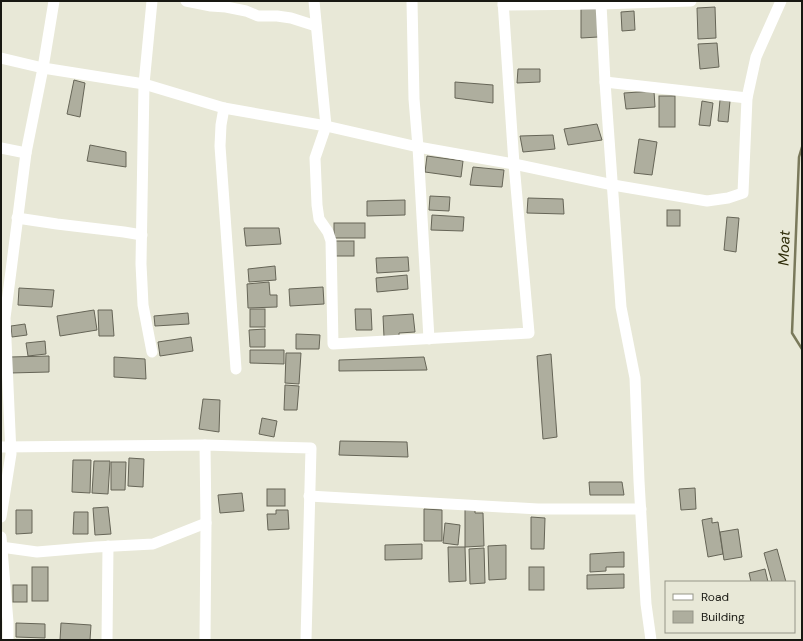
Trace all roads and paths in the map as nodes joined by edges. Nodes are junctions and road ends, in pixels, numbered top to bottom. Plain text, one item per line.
1 (54, 1) edge
2 (152, 1) edge
3 (186, 1) edge
4 (314, 1) edge
5 (412, 1) edge
6 (691, 1) edge
7 (781, 1) edge
8 (503, 3) edge
9 (601, 4) junction
10 (316, 26) junction
11 (1, 58) edge
12 (43, 68) junction
13 (605, 82) junction
14 (144, 84) junction
15 (747, 98) junction
16 (224, 108) junction
17 (326, 126) junction
18 (418, 147) junction
19 (1, 148) edge
20 (26, 153) junction
21 (514, 164) junction
22 (612, 185) junction
23 (17, 218) junction
24 (142, 235) junction
25 (429, 338) junction
26 (152, 352) dead end
27 (236, 369) dead end
28 (206, 445) junction
29 (6, 446) edge
30 (309, 496) junction
31 (641, 509) junction
32 (1, 517) edge
33 (206, 523) junction
34 (1, 544) edge
35 (108, 546) junction
36 (8, 640) edge
37 (107, 640) edge
38 (205, 640) edge
39 (306, 640) edge
40 (651, 640) edge

1 - 12 street
2 - 14 street
3 - 10 street
4 - 10 street
5 - 18 street
6 - 9 street
7 - 15 street
8 - 9 street
8 - 21 street
9 - 13 street
10 - 17 street
11 - 12 street
12 - 14 street
12 - 20 street
13 - 15 street
13 - 22 street
14 - 16 street
14 - 24 street
15 - 22 street
16 - 17 street
16 - 27 street
17 - 18 street
17 - 25 street
18 - 21 street
18 - 25 street
19 - 20 street
20 - 23 street
21 - 22 street
21 - 25 street
22 - 31 street
23 - 24 street
23 - 29 street
24 - 26 street
28 - 29 street
28 - 30 street
28 - 33 street
29 - 32 street
30 - 31 street
30 - 39 street
31 - 40 street
33 - 35 street
33 - 38 street
34 - 35 street
34 - 36 street
35 - 37 street

